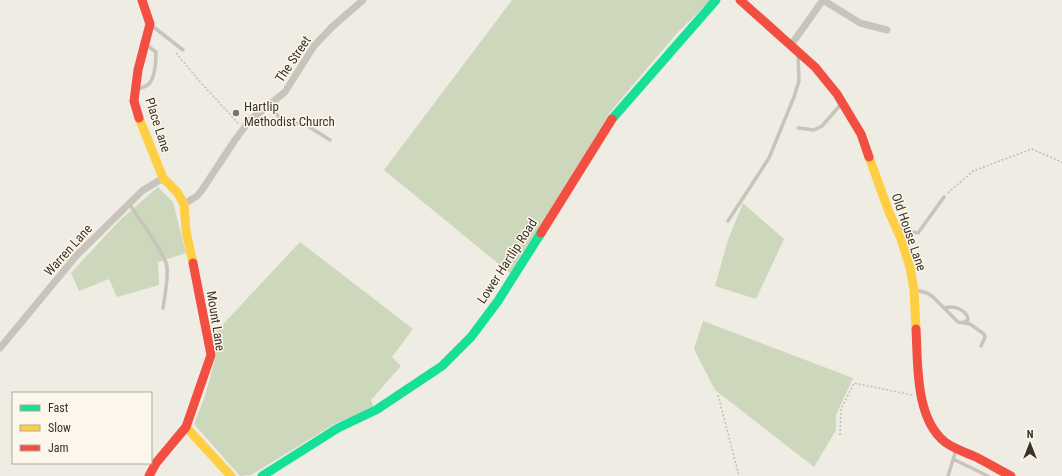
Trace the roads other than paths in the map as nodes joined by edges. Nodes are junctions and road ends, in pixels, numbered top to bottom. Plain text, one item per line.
1 (142, 0) edge
2 (363, 0) edge
3 (716, 0) edge
4 (740, 0) edge
5 (823, 0) edge
6 (150, 24) junction
7 (887, 30) dead end
8 (144, 44) junction
9 (794, 48) junction
10 (183, 50) dead end
11 (135, 90) junction
12 (842, 102) junction
13 (269, 106) junction
14 (798, 128) dead end
15 (330, 140) dead end
16 (163, 178) junction
17 (944, 197) road end
18 (129, 203) junction
19 (184, 204) junction
20 (728, 221) dead end
21 (896, 228) junction
22 (914, 290) junction
23 (163, 308) dead end
24 (945, 308) junction
25 (963, 323) junction
26 (981, 346) dead end
27 (0, 348) edge
28 (186, 428) junction
29 (957, 449) junction
30 (953, 458) junction
31 (149, 476) edge
32 (231, 476) edge
33 (262, 476) edge
34 (948, 476) edge
35 (988, 476) edge
36 (1011, 476) edge

1 - 6 street
2 - 13 street, The Street
3 - 33 street, Lower Hartlip Road
4 - 9 street, Old House Lane
5 - 7 street
5 - 9 street
6 - 8 street, Place Lane
6 - 10 lane
8 - 11 street, Place Lane
8 - 11 lane
9 - 12 street, Old House Lane
9 - 20 lane
11 - 16 street, Place Lane
12 - 14 lane
12 - 21 street, Old House Lane
13 - 15 lane
13 - 19 street, The Street
16 - 18 street, Warren Lane
16 - 19 street, Place Lane
17 - 21 lane
18 - 23 lane
18 - 27 street, Warren Lane
19 - 28 street, Mount Lane
21 - 22 street, Old House Lane
22 - 24 lane
22 - 29 street, Old House Lane
24 - 25 lane
24 - 25 lane
25 - 26 lane
28 - 31 street, Mount Lane
28 - 32 street
29 - 30 lane
29 - 36 street, Old House Lane
30 - 34 lane
30 - 35 lane

